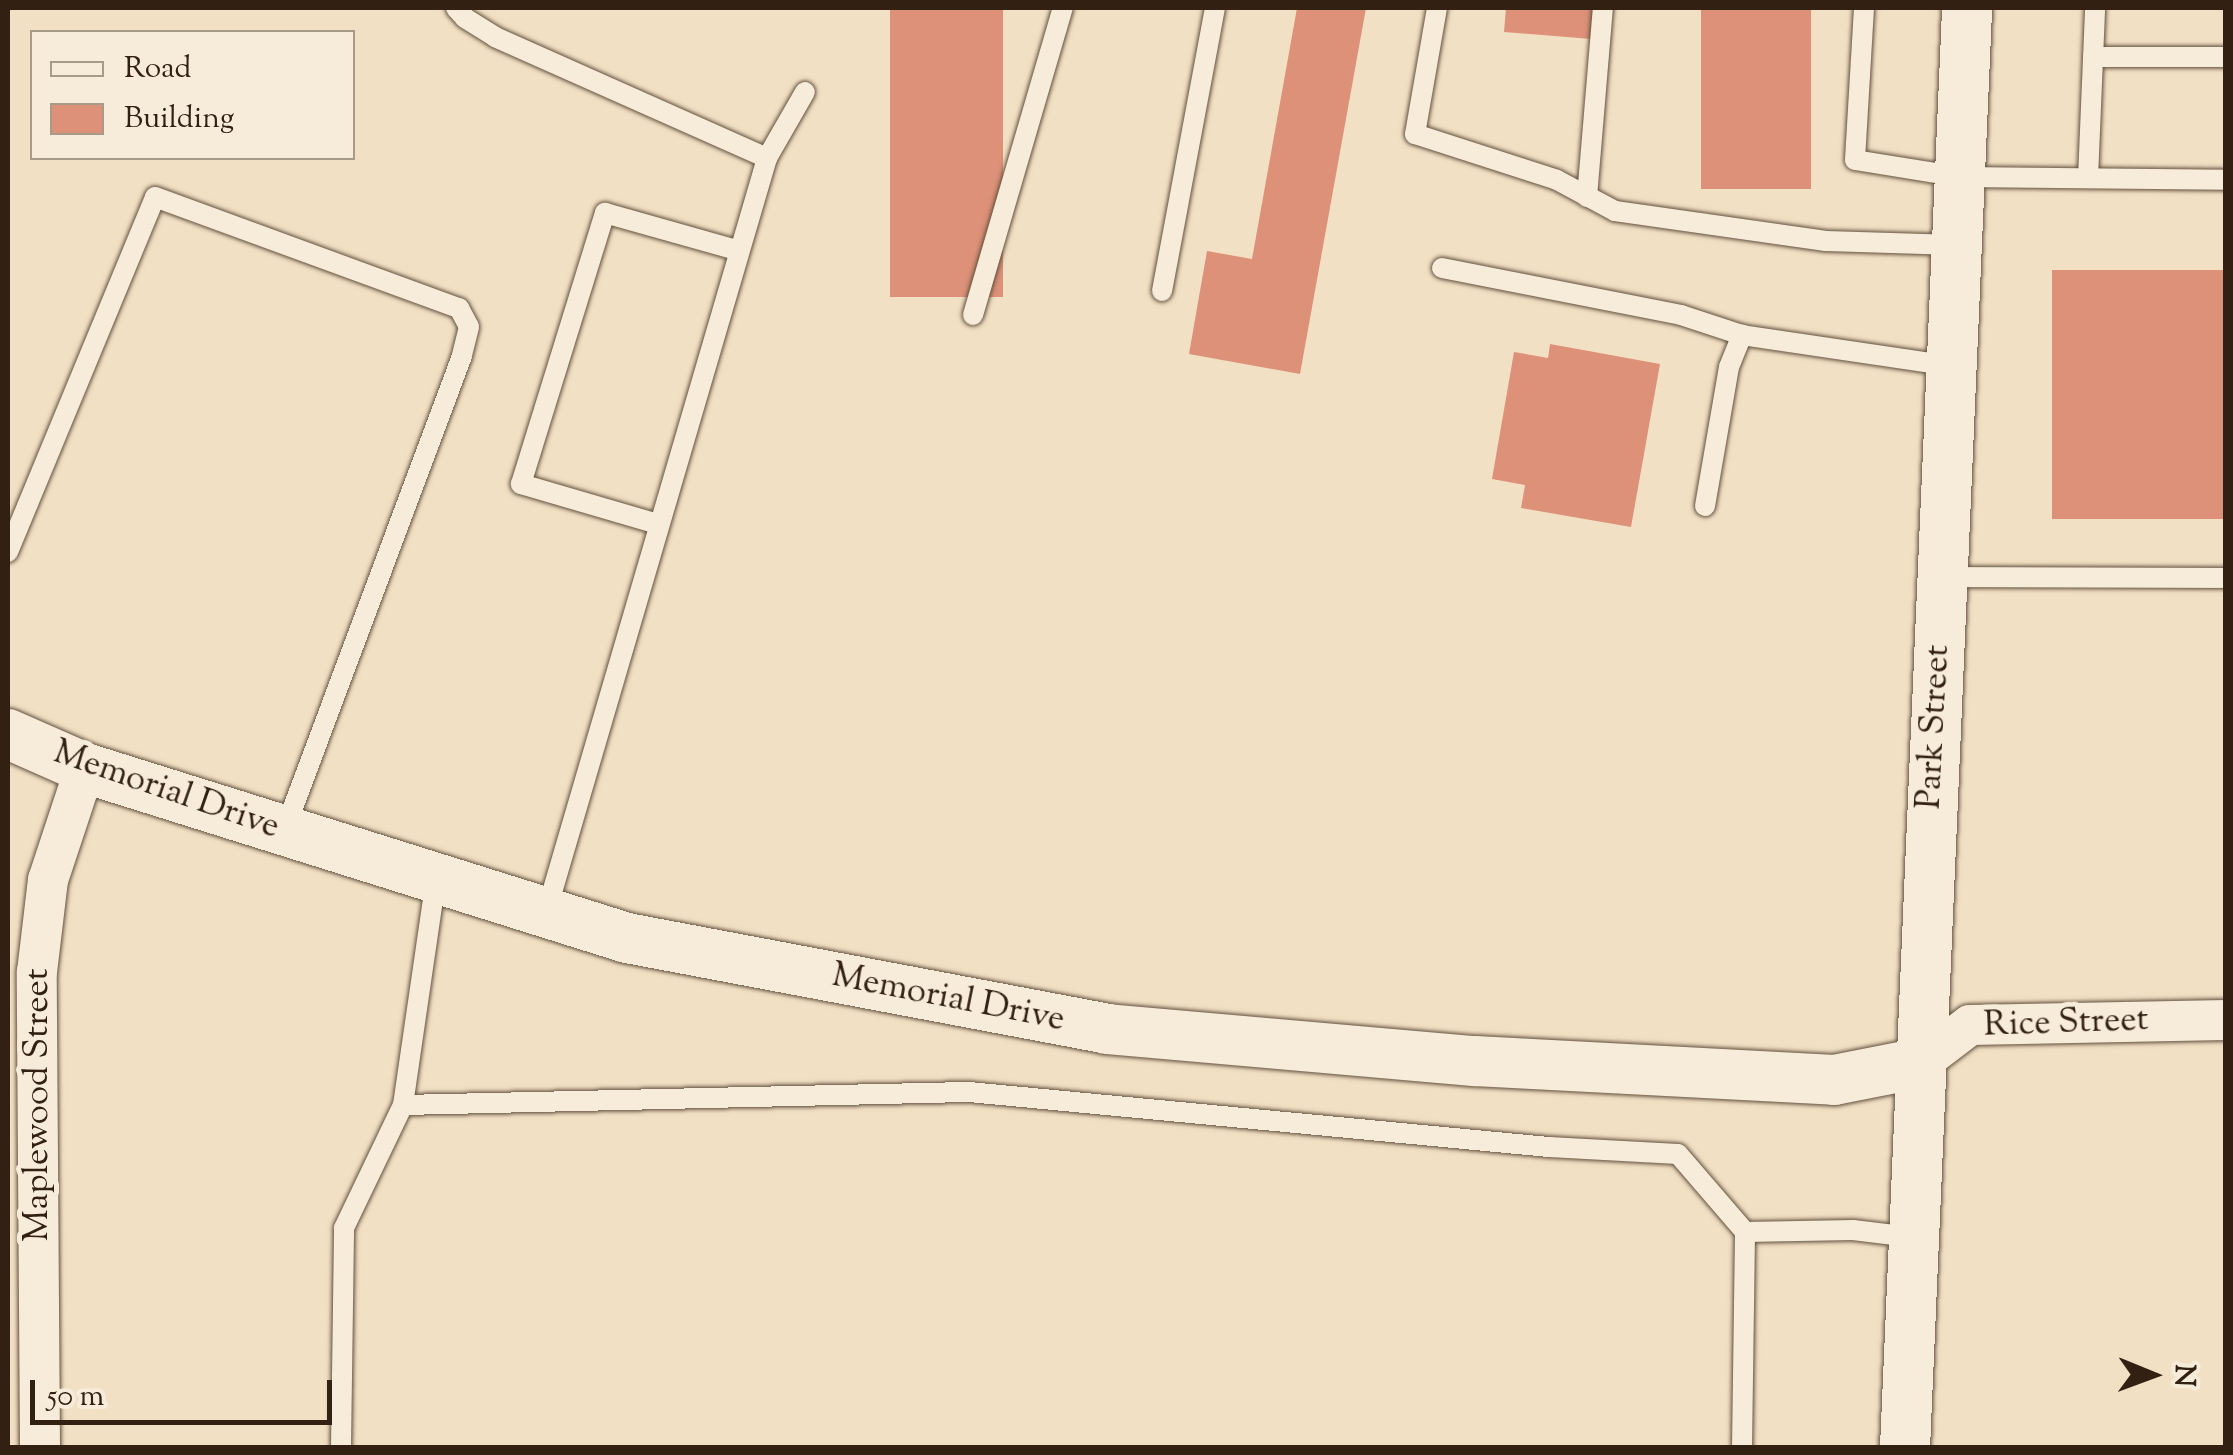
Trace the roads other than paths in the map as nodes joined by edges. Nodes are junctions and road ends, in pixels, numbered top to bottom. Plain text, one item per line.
1 (456, 8) edge
2 (1062, 8) edge
3 (1215, 8) edge
4 (1436, 8) edge
5 (1603, 8) edge
6 (1864, 8) edge
7 (1967, 8) edge
8 (2095, 8) edge
9 (2093, 57) junction
10 (2226, 57) edge
11 (806, 92) dead end
12 (768, 158) junction
13 (1960, 177) junction
14 (2088, 178) junction
15 (2226, 180) edge
16 (1587, 196) junction
17 (1956, 245) junction
18 (737, 250) junction
19 (1442, 268) dead end
20 (1162, 291) dead end
21 (973, 315) dead end
22 (1742, 334) junction
23 (1951, 366) junction
24 (1705, 506) dead end
25 (658, 524) junction
26 (8, 552) edge
27 (1942, 577) junction
28 (2226, 578) edge
29 (8, 734) edge
30 (85, 768) junction
31 (284, 831) junction
32 (437, 879) junction
33 (546, 913) junction
34 (2226, 1020) edge
35 (1920, 1063) junction
36 (403, 1105) junction
37 (1745, 1232) junction
38 (1912, 1237) junction
39 (40, 1448) edge
40 (341, 1448) edge
41 (1742, 1448) edge
42 (1906, 1448) edge

1 - 12 lane
2 - 21 lane
3 - 20 lane
4 - 16 lane
5 - 16 lane
6 - 13 lane
7 - 13 street, Park Street
8 - 9 lane
9 - 10 lane
9 - 14 lane
11 - 12 lane
12 - 18 lane
13 - 14 lane
13 - 17 street, Park Street
14 - 15 lane
16 - 17 lane
17 - 23 street, Park Street
18 - 25 lane
18 - 25 lane
19 - 22 lane
22 - 23 lane
22 - 24 lane
23 - 27 street, Park Street
25 - 33 lane
26 - 31 lane
27 - 28 lane
27 - 35 street, Park Street
29 - 30 street, Memorial Drive
30 - 31 street, Memorial Drive
30 - 39 street, Maplewood Street
31 - 32 street, Memorial Drive
32 - 33 street, Memorial Drive
32 - 36 lane
33 - 35 street, Memorial Drive
34 - 35 street, Rice Street
35 - 38 street, Park Street
36 - 37 lane
36 - 40 lane
37 - 38 lane
37 - 41 lane
38 - 42 street, Park Street

